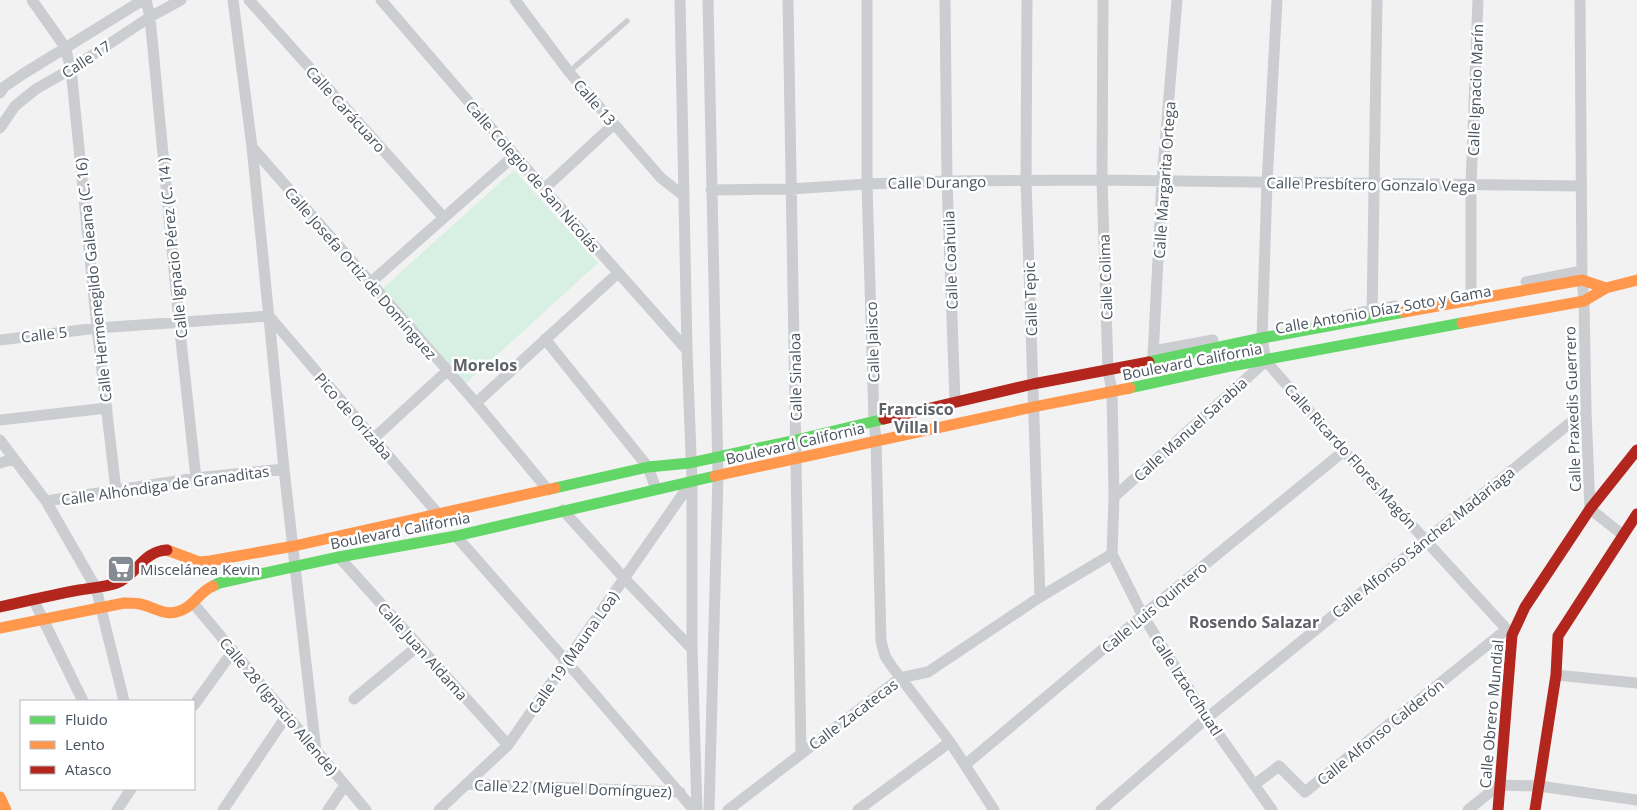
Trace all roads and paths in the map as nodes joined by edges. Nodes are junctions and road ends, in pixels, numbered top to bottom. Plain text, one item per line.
1 (32, 0) edge
2 (145, 0) edge
3 (181, 0) edge
4 (233, 0) edge
5 (249, 0) edge
6 (381, 0) edge
7 (515, 0) edge
8 (680, 0) edge
9 (708, 0) edge
10 (788, 0) edge
11 (867, 0) edge
12 (945, 0) edge
13 (1027, 0) edge
14 (1104, 0) edge
15 (1176, 0) edge
16 (1277, 0) edge
17 (1377, 0) edge
18 (1478, 0) edge
19 (1580, 0) edge
20 (150, 17) junction
21 (627, 21) dead end
22 (65, 48) junction
23 (71, 69) junction
24 (568, 72) junction
25 (1, 87) edge
26 (15, 106) junction
27 (614, 124) junction
28 (0, 128) edge
29 (252, 147) junction
30 (516, 155) junction
31 (1102, 180) junction
32 (1162, 180) junction
33 (948, 181) junction
34 (1026, 181) junction
35 (1266, 183) junction
36 (867, 184) junction
37 (1373, 184) junction
38 (1471, 185) junction
39 (1580, 186) junction
40 (544, 189) junction
41 (791, 189) junction
42 (711, 190) junction
43 (684, 196) junction
44 (444, 218) junction
45 (618, 274) junction
46 (1582, 275) junction
47 (1637, 280) edge
48 (370, 283) junction
49 (1606, 288) junction
50 (1471, 297) junction
51 (1584, 302) junction
52 (1372, 314) junction
53 (268, 316) junction
54 (179, 322) junction
55 (97, 328) junction
56 (1262, 335) junction
57 (0, 340) edge
58 (545, 340) junction
59 (687, 350) junction
60 (1153, 356) junction
61 (1266, 361) junction
62 (1108, 370) junction
63 (448, 371) junction
64 (1033, 384) junction
65 (1112, 392) junction
66 (955, 401) junction
67 (476, 403) junction
68 (1033, 406) junction
69 (107, 408) junction
70 (1586, 410) junction
71 (0, 420) edge
72 (874, 421) junction
73 (373, 439) junction
74 (0, 440) edge
75 (796, 440) junction
76 (876, 440) junction
77 (1637, 450) edge
78 (1344, 451) junction
79 (717, 457) junction
80 (14, 459) junction
81 (797, 459) junction
82 (0, 463) edge
83 (690, 463) junction
84 (648, 467) junction
85 (284, 469) junction
86 (718, 476) junction
87 (196, 478) junction
88 (692, 481) junction
89 (656, 489) junction
90 (116, 490) junction
91 (548, 490) junction
92 (1114, 497) junction
93 (46, 501) junction
94 (1590, 509) junction
95 (563, 510) junction
96 (1637, 514) edge
97 (440, 515) junction
98 (1623, 535) junction
99 (456, 536) junction
100 (1426, 540) junction
101 (293, 546) junction
102 (1112, 554) junction
103 (339, 557) junction
104 (199, 562) junction
105 (295, 566) junction
106 (624, 578) junction
107 (132, 584) junction
108 (96, 588) junction
109 (204, 590) junction
110 (1040, 597) junction
111 (33, 599) junction
112 (192, 602) junction
113 (140, 604) junction
114 (0, 607) edge
115 (100, 608) junction
116 (1143, 616) junction
117 (43, 620) junction
118 (0, 628) edge
119 (1510, 632) junction
120 (418, 646) junction
121 (692, 649) junction
122 (233, 651) junction
123 (566, 661) junction
124 (1556, 675) junction
125 (900, 678) junction
126 (1637, 684) edge
127 (354, 699) dead end
128 (83, 700) edge
129 (124, 700) edge
130 (195, 704) edge
131 (287, 716) junction
132 (1207, 718) junction
133 (950, 742) junction
134 (508, 745) junction
135 (316, 750) junction
136 (801, 754) junction
137 (966, 765) junction
138 (466, 784) junction
139 (345, 785) junction
140 (1500, 785) junction
141 (1254, 786) junction
142 (1539, 786) junction
143 (129, 790) edge
144 (680, 792) junction
145 (0, 797) edge
146 (1637, 800) edge
147 (1113, 806) edge
148 (993, 809) edge
149 (6, 810) edge
150 (117, 810) edge
151 (223, 810) edge
152 (328, 810) edge
153 (366, 810) edge
154 (439, 810) edge
155 (696, 810) edge
156 (709, 810) edge
157 (728, 810) edge
158 (858, 810) edge
159 (1101, 810) edge
160 (1272, 810) edge
161 (1468, 810) edge
162 (1498, 810) edge
163 (1535, 810) edge

1 - 22 street, Calle Hermenegildo Galeana (C. 16)
2 - 20 street, Calle Ignacio Pérez (C. 14 )
2 - 22 street, Calle 17
3 - 20 street, Calle 17
4 - 29 street
5 - 44 street, Calle Carácuaro
6 - 30 street, Calle Colegio de San Nicolás
7 - 24 street, Calle 13
8 - 43 street
9 - 42 street
10 - 41 street, Calle Sinaloa
11 - 36 street, Calle Jalisco
12 - 33 street, Calle Coahuila
13 - 34 street, Calle Tepic
14 - 31 street, Calle Colima
15 - 32 street, Calle Margarita Ortega
16 - 35 street
17 - 37 street
18 - 38 street, Calle Ignacio Marín
19 - 39 street, Calle Praxedis Guerrero
20 - 23 street, Calle 17
20 - 54 street, Calle Ignacio Pérez (C. 14 )
21 - 24 lane
22 - 23 street, Calle Hermenegildo Galeana (C. 16)
22 - 25 street, Calle 17
23 - 26 street, Calle 17
23 - 55 street, Calle Hermenegildo Galeana (C. 16)
24 - 27 street, Calle 13
25 - 26 street
26 - 28 street, Calle 17
27 - 40 street
27 - 43 street, Calle 13
29 - 48 street, Calle Josefa Ortiz de Domínguez
29 - 53 street
30 - 40 street, Calle Colegio de San Nicolás
30 - 44 street
31 - 32 street, Calle Durango
31 - 34 street, Calle Durango
31 - 62 street, Calle Colima
32 - 35 street, Calle Presbítero Gonzalo Vega
32 - 60 street, Calle Margarita Ortega
33 - 34 street, Calle Durango
33 - 36 street, Calle Durango
33 - 66 street, Calle Coahuila
34 - 64 street, Calle Tepic
35 - 37 street, Calle Presbítero Gonzalo Vega
35 - 56 street
36 - 41 street, Calle Durango
36 - 72 street, Calle Jalisco
37 - 38 street, Calle Presbítero Gonzalo Vega
37 - 52 street
38 - 39 street, Calle Presbítero Gonzalo Vega
38 - 50 street, Calle Ignacio Marín
39 - 46 street, Calle Praxedis Guerrero
40 - 45 street, Calle Colegio de San Nicolás
41 - 42 street, Calle Durango
41 - 75 street, Calle Sinaloa
42 - 79 street
43 - 59 street
44 - 48 street
45 - 58 street
45 - 59 street, Calle Colegio de San Nicolás
46 - 49 street, Boulevard California
46 - 50 street, Boulevard California
46 - 51 street, Calle Praxedis Guerrero
47 - 49 street, Boulevard California
48 - 63 street, Calle Josefa Ortiz de Domínguez
49 - 51 street, Boulevard California
50 - 52 street, Boulevard California
51 - 61 street, Boulevard California
51 - 70 street, Calle Praxedis Guerrero
52 - 56 street, Boulevard California
53 - 54 street, Calle 5
53 - 73 street, Pico de Orizaba
53 - 85 street
54 - 55 street, Calle 5
54 - 87 street, Calle Ignacio Pérez (C. 14 )
55 - 57 street, Calle 5
55 - 69 street, Calle Hermenegildo Galeana (C. 16)
56 - 60 street, Boulevard California
56 - 61 street
58 - 67 street
58 - 84 street
59 - 83 street
60 - 62 street, Boulevard California
61 - 65 street, Boulevard California
61 - 78 street, Calle Ricardo Flores Magón
61 - 92 street, Calle Manuel Sarabia
62 - 64 street, Boulevard California
62 - 65 street, Calle Colima
63 - 67 street, Calle Josefa Ortiz de Domínguez
63 - 73 street
64 - 66 street, Boulevard California
64 - 68 street, Calle Tepic
65 - 68 street, Boulevard California
65 - 92 street, Calle Colima
66 - 72 street, Boulevard California
67 - 91 street, Calle Josefa Ortiz de Domínguez
68 - 76 street, Boulevard California
68 - 110 street, Calle Tepic
69 - 71 street
69 - 90 street, Calle Hermenegildo Galeana (C. 16)
70 - 94 street, Calle Praxedis Guerrero
70 - 100 street, Calle Alfonso Sánchez Madariaga
72 - 75 street, Boulevard California
72 - 76 street, Calle Jalisco
73 - 97 street, Pico de Orizaba
74 - 80 street
75 - 79 street, Boulevard California
75 - 81 street, Calle Sinaloa
76 - 81 street, Boulevard California
76 - 125 street, Calle Jalisco
77 - 94 street, Calle Obrero Mundial
78 - 100 street, Calle Ricardo Flores Magón
78 - 116 street, Calle Luis Quintero
79 - 83 street, Boulevard California
79 - 86 street
80 - 82 street
80 - 93 street
81 - 86 street, Boulevard California
81 - 136 street, Calle Sinaloa
83 - 84 street, Boulevard California
83 - 88 street
84 - 89 street
84 - 91 street, Boulevard California
85 - 87 street, Calle Alhóndiga de Granaditas
85 - 101 street
86 - 88 street, Boulevard California
86 - 156 street
87 - 90 street, Calle Alhóndiga de Granaditas
88 - 89 street, Boulevard California
88 - 106 street, Calle 19 (Mauna Loa)
88 - 121 street
89 - 95 street, Boulevard California
90 - 93 street, Calle Alhóndiga de Granaditas
91 - 97 street, Boulevard California
92 - 102 street, Calle Colima
93 - 108 street
94 - 98 street, Calle Praxedis Guerrero
94 - 119 street, Calle Obrero Mundial
95 - 99 street, Boulevard California
95 - 106 street
96 - 98 street
97 - 101 street, Boulevard California
98 - 124 street
99 - 103 street, Boulevard California
99 - 123 street
100 - 119 street, Calle Ricardo Flores Magón
100 - 132 street, Calle Alfonso Sánchez Madariaga
101 - 104 street, Boulevard California
101 - 105 street
102 - 110 street, Calle Zacatecas
102 - 116 street, Calle Iztaccíhuatl
103 - 105 street, Boulevard California
103 - 120 street, Calle Juan Aldama
104 - 107 street, Boulevard California
104 - 109 street
105 - 109 street, Boulevard California
105 - 135 street
106 - 121 street
106 - 123 street, Calle 19 (Mauna Loa)
107 - 108 street, Boulevard California
107 - 113 street
108 - 111 street, Boulevard California
108 - 115 street
109 - 112 street, Boulevard California
110 - 125 street, Calle Zacatecas
111 - 114 street, Boulevard California
111 - 117 street
112 - 113 street, Boulevard California
112 - 122 street, Calle 28 (Ignacio Allende)
113 - 115 street, Boulevard California
115 - 117 street, Boulevard California
115 - 129 street
116 - 132 street, Calle Iztaccíhuatl
116 - 137 street, Calle Luis Quintero
117 - 118 street, Boulevard California
117 - 128 street
119 - 140 street, Calle Obrero Mundial
119 - 141 street, Calle Alfonso Calderón
120 - 127 street
120 - 134 street, Calle Juan Aldama
121 - 155 street
122 - 130 street
122 - 131 street, Calle 28 (Ignacio Allende)
123 - 134 street, Calle 19 (Mauna Loa)
123 - 144 street
124 - 126 street
124 - 142 street
125 - 133 street, Calle Jalisco
125 - 136 street, Calle Zacatecas
131 - 135 street, Calle 28 (Ignacio Allende)
131 - 151 street
132 - 141 street, Calle Iztaccíhuatl
132 - 147 street, Calle Alfonso Sánchez Madariaga
133 - 137 street, Calle Jalisco
133 - 158 street
134 - 138 street, Calle 19 (Mauna Loa)
135 - 139 street, Calle 28 (Ignacio Allende)
136 - 157 street, Calle Zacatecas
137 - 148 street, Calle Jalisco
138 - 144 street, Calle 22 (Miguel Domínguez)
138 - 154 street, Calle 19 (Mauna Loa)
139 - 152 street
139 - 153 street, Calle 28 (Ignacio Allende)
140 - 142 street
140 - 161 street
140 - 162 street, Calle Obrero Mundial
141 - 160 street, Calle Iztaccíhuatl
142 - 146 street
142 - 163 street
143 - 150 street
144 - 155 street
145 - 149 street
147 - 159 street, Calle Alfonso Sánchez Madariaga

